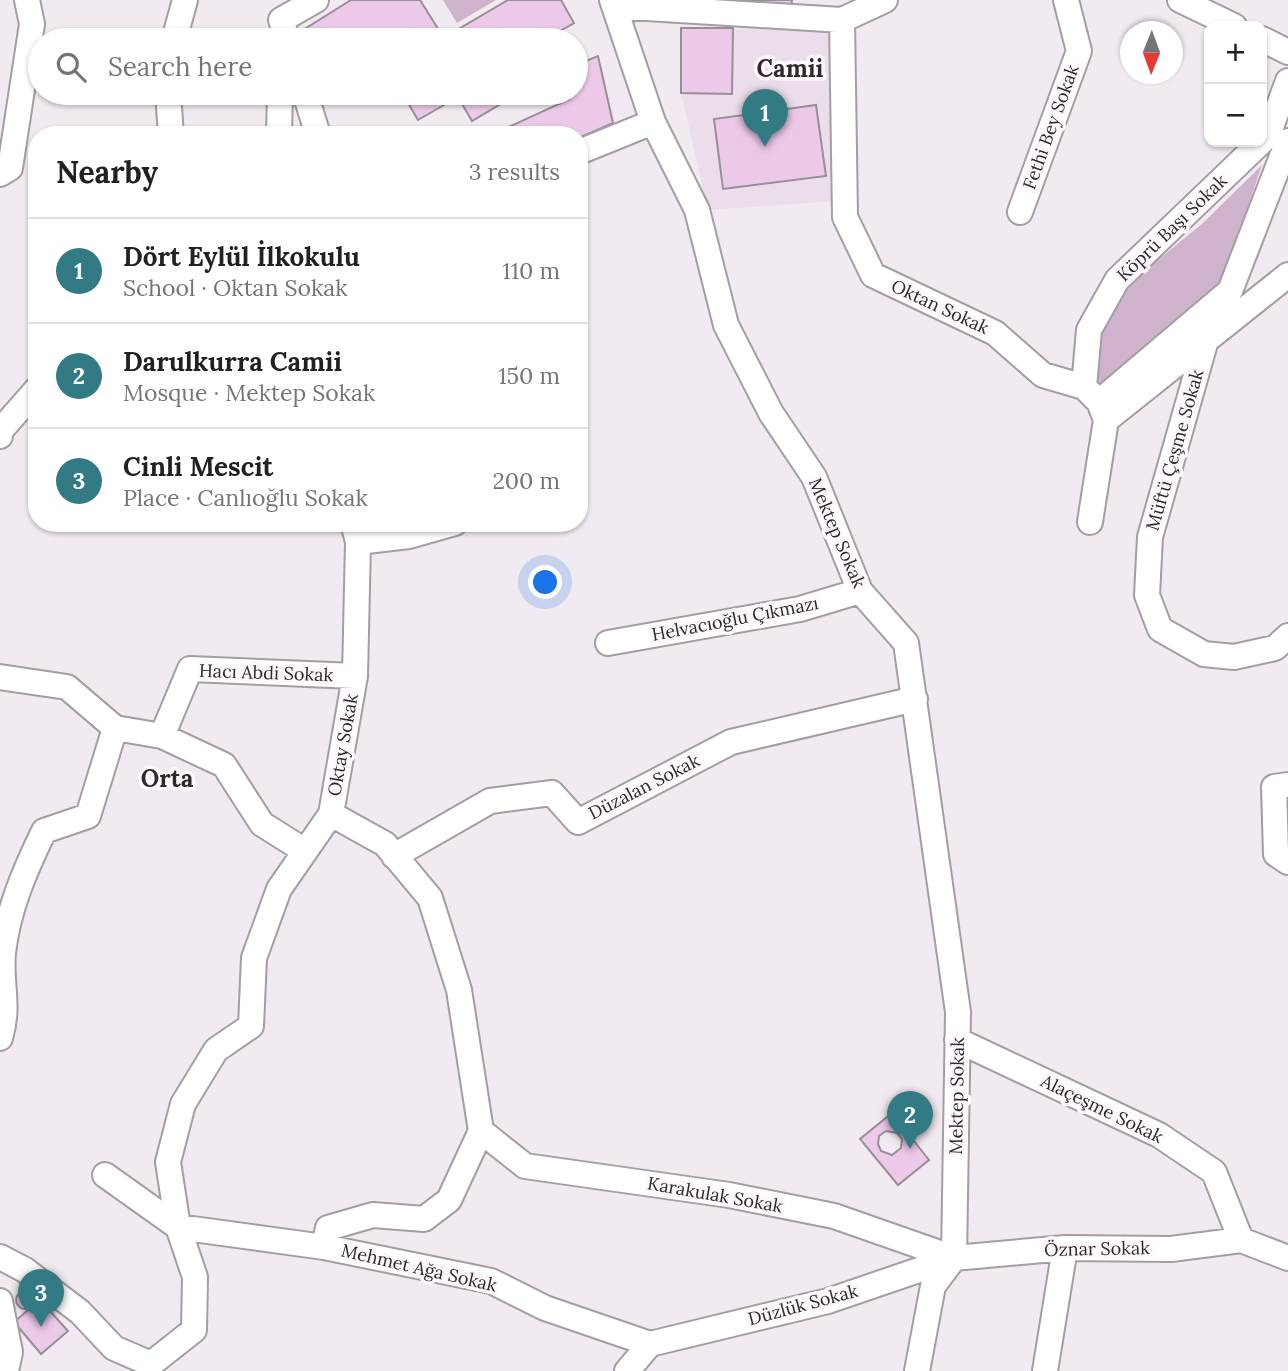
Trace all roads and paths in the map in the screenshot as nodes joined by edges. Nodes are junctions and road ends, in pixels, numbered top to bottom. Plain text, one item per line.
1 (27, 0) edge
2 (185, 0) edge
3 (316, 0) edge
4 (886, 0) edge
5 (1066, 0) edge
6 (1180, 0) edge
7 (613, 3) edge
8 (647, 4) edge
9 (802, 8) edge
10 (842, 20) junction
11 (1224, 21) edge
12 (282, 25) edge
13 (31, 28) edge
14 (177, 28) edge
15 (1267, 42) edge
16 (28, 50) edge
17 (1288, 52) edge
18 (1288, 81) edge
19 (169, 105) edge
20 (280, 105) edge
21 (308, 105) edge
22 (653, 122) junction
23 (170, 126) edge
24 (279, 126) edge
25 (315, 126) edge
26 (1267, 136) edge
27 (1288, 141) edge
28 (1257, 147) edge
29 (588, 148) edge
30 (0, 174) edge
31 (1020, 212) dead end
32 (1288, 275) edge
33 (1206, 340) junction
34 (28, 399) edge
35 (1097, 403) junction
36 (0, 436) edge
37 (1090, 523) dead end
38 (423, 532) edge
39 (356, 533) edge
40 (860, 591) junction
41 (1288, 636) edge
42 (608, 643) dead end
43 (355, 676) junction
44 (0, 677) edge
45 (915, 699) junction
46 (115, 728) junction
47 (162, 736) junction
48 (1288, 785) edge
49 (331, 814) junction
50 (305, 851) junction
51 (394, 856) junction
52 (1288, 862) edge
53 (1, 955) edge
54 (0, 1038) edge
55 (957, 1041) junction
56 (481, 1131) junction
57 (105, 1175) dead end
58 (178, 1227) junction
59 (1241, 1241) junction
60 (324, 1247) junction
61 (1065, 1248) junction
62 (0, 1257) edge
63 (954, 1258) junction
64 (1288, 1258) edge
65 (0, 1301) edge
66 (650, 1344) junction
67 (151, 1367) edge
68 (6, 1371) edge
69 (626, 1371) edge
70 (917, 1371) edge
71 (1045, 1371) edge

1 - 13 street
2 - 14 street
3 - 12 street
4 - 10 street
5 - 31 street, Fethi Bey Sokak
6 - 11 street
7 - 8 street
7 - 22 street, Mektep Sokak
8 - 9 street
9 - 10 street
10 - 35 street, Oktan Sokak
15 - 17 street
16 - 30 street
18 - 26 street, Köprü Başı Sokak
19 - 23 street
20 - 24 street
21 - 25 street
22 - 29 street
22 - 40 street, Mektep Sokak
27 - 35 street
28 - 35 street, Köprü Başı Sokak
32 - 33 street
33 - 35 street
33 - 41 street, Müftü Çeşme Sokak
34 - 36 street
35 - 37 street, Köprü Başı Sokak
38 - 39 street
39 - 43 street, Oktay Sokak
40 - 42 street, Helvacıoğlu Çıkmazı
40 - 45 street, Mektep Sokak
43 - 47 street, Hacı Abdi Sokak
43 - 49 street, Oktay Sokak
44 - 46 street
45 - 51 street, Düzalan Sokak
45 - 55 street, Mektep Sokak
46 - 47 street
46 - 53 street
47 - 50 street
48 - 52 street
49 - 50 street
49 - 51 street
50 - 58 street
51 - 56 street
53 - 54 street
55 - 59 street, Alaçeşme Sokak
55 - 63 street, Mektep Sokak
56 - 60 street
56 - 63 street, Karakulak Sokak
57 - 58 street
58 - 60 street, Mehmet Ağa Sokak
58 - 67 street
59 - 61 street, Öznar Sokak
59 - 64 street
60 - 66 street, Mehmet Ağa Sokak
61 - 63 street, Öznar Sokak
61 - 71 street
62 - 67 street
63 - 66 street, Düzlük Sokak
63 - 70 street
65 - 68 street
66 - 69 street

